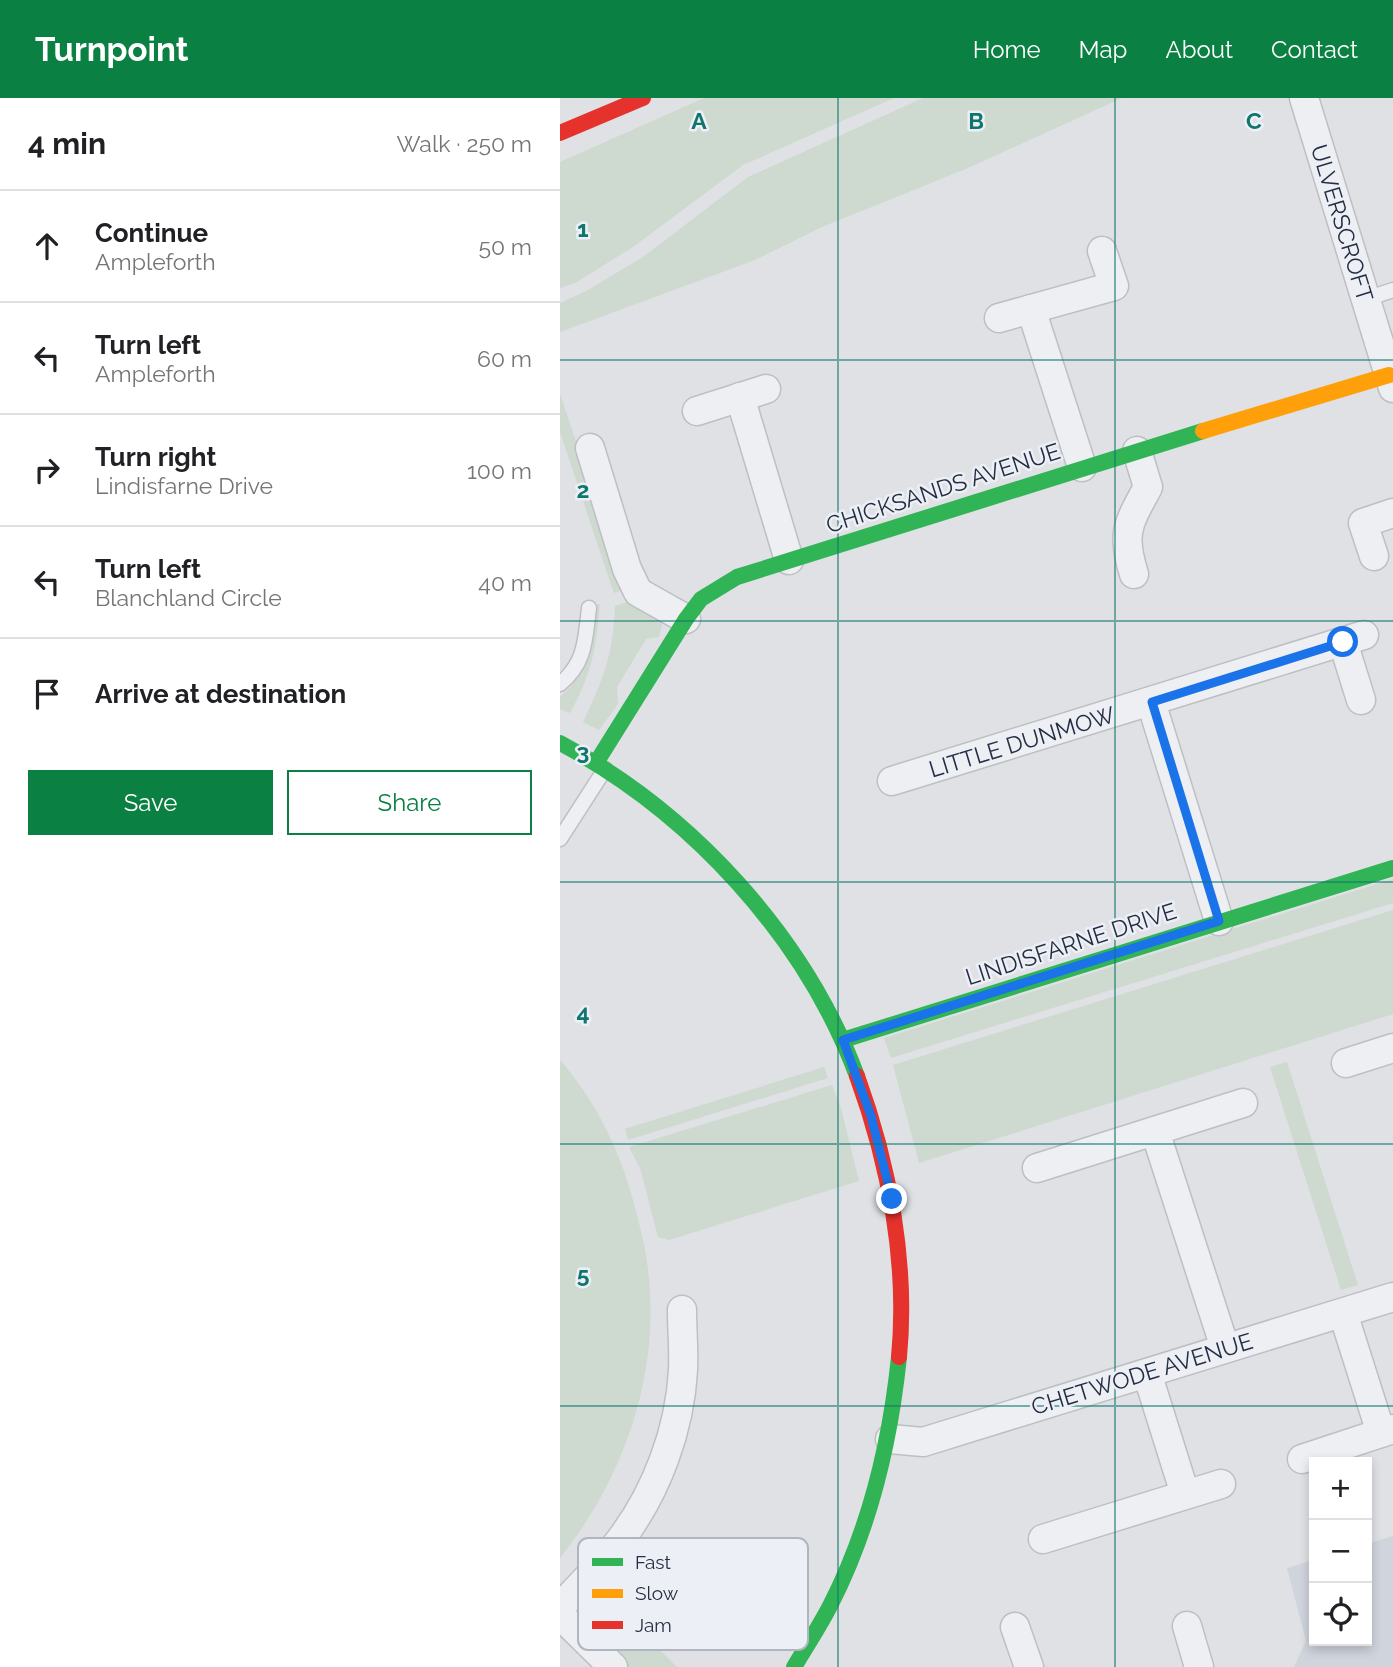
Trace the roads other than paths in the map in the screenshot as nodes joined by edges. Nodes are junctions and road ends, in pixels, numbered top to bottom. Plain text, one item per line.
1 (643, 98) edge
2 (1304, 98) edge
3 (560, 132) edge
4 (1102, 251) dead end
5 (1393, 290) edge
6 (1366, 299) junction
7 (1031, 309) junction
8 (999, 318) dead end
9 (1391, 382) edge
10 (766, 388) dead end
11 (740, 397) junction
12 (697, 411) dead end
13 (590, 448) dead end
14 (1138, 451) junction
15 (1082, 467) junction
16 (1393, 513) edge
17 (1374, 556) dead end
18 (789, 560) junction
19 (1134, 574) dead end
20 (589, 608) dead end
21 (686, 619) junction
22 (560, 684) edge
23 (1361, 700) dead end
24 (1152, 702) junction
25 (560, 743) edge
26 (601, 765) junction
27 (892, 781) dead end
28 (560, 839) edge
29 (1393, 868) edge
30 (1219, 921) junction
31 (843, 1040) junction
32 (1393, 1048) edge
33 (1346, 1063) dead end
34 (1243, 1103) dead end
35 (1156, 1131) junction
36 (1037, 1168) dead end
37 (1393, 1297) edge
38 (682, 1310) dead end
39 (1343, 1313) junction
40 (1225, 1348) junction
41 (1147, 1373) junction
42 (1387, 1431) edge
43 (890, 1439) junction
44 (1302, 1459) dead end
45 (1221, 1483) dead end
46 (1185, 1494) junction
47 (622, 1538) edge
48 (1042, 1539) dead end
49 (578, 1587) edge
50 (560, 1607) edge
51 (560, 1615) edge
52 (1187, 1626) dead end
53 (1015, 1627) dead end
54 (578, 1633) edge
55 (808, 1643) edge
56 (596, 1650) edge
57 (804, 1650) edge
58 (613, 1667) edge
59 (794, 1667) edge
60 (1029, 1667) edge
61 (1199, 1667) edge

1 - 3 street
2 - 6 street, ULVERSCROFT
4 - 7 street
5 - 6 lane
6 - 9 street, ULVERSCROFT
7 - 8 street
7 - 15 street
9 - 14 street, CHICKSANDS AVENUE
10 - 11 street
11 - 12 street
11 - 18 street
13 - 21 street
14 - 15 street, CHICKSANDS AVENUE
14 - 19 street
15 - 18 street, CHICKSANDS AVENUE
16 - 17 street
18 - 21 street, CHICKSANDS AVENUE
20 - 22 lane
21 - 26 street, CHICKSANDS AVENUE
23 - 24 street, LITTLE DUNMOW
24 - 27 street, LITTLE DUNMOW
24 - 30 street
25 - 26 street
26 - 28 lane
26 - 31 street
29 - 30 street, LINDISFARNE DRIVE
30 - 31 street, LINDISFARNE DRIVE
31 - 43 street
32 - 33 street
34 - 35 street
35 - 36 street
35 - 40 street
37 - 39 street, CHETWODE AVENUE
38 - 47 street
39 - 40 street, CHETWODE AVENUE
39 - 42 street
40 - 41 street, CHETWODE AVENUE
41 - 43 street, CHETWODE AVENUE
41 - 46 street
42 - 44 street
43 - 55 street
45 - 46 street
46 - 48 street
49 - 50 street
51 - 54 street
52 - 61 street
53 - 60 street
56 - 58 street
57 - 59 street

